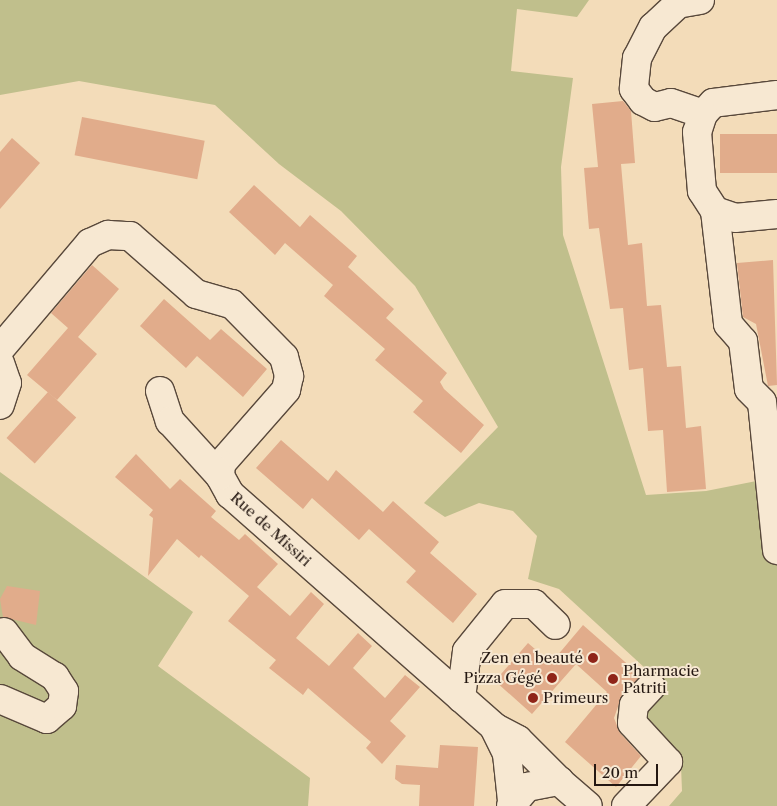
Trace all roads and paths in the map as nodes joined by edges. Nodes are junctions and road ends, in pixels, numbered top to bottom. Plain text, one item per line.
1 (700, 0) edge
2 (777, 95) edge
3 (703, 114) junction
4 (715, 211) junction
5 (777, 214) edge
6 (0, 349) edge
7 (0, 363) edge
8 (160, 391) dead end
9 (0, 405) edge
10 (220, 476) junction
11 (777, 550) edge
12 (556, 624) dead end
13 (4, 632) dead end
14 (651, 687) dead end
15 (461, 698) junction
16 (0, 699) edge
17 (494, 727) junction
18 (573, 796) edge
19 (511, 803) edge
20 (626, 806) edge

1 - 3 street
2 - 3 street
3 - 4 street
4 - 5 street
4 - 11 street
6 - 10 street, Rue de Missiri
7 - 9 street
8 - 10 street
10 - 15 street, Rue de Missiri
12 - 15 street
13 - 16 street
14 - 20 street
15 - 17 street, Rue de Missiri
17 - 18 street, Rue de Missiri
17 - 19 street, Rue de Missiri
18 - 19 street

